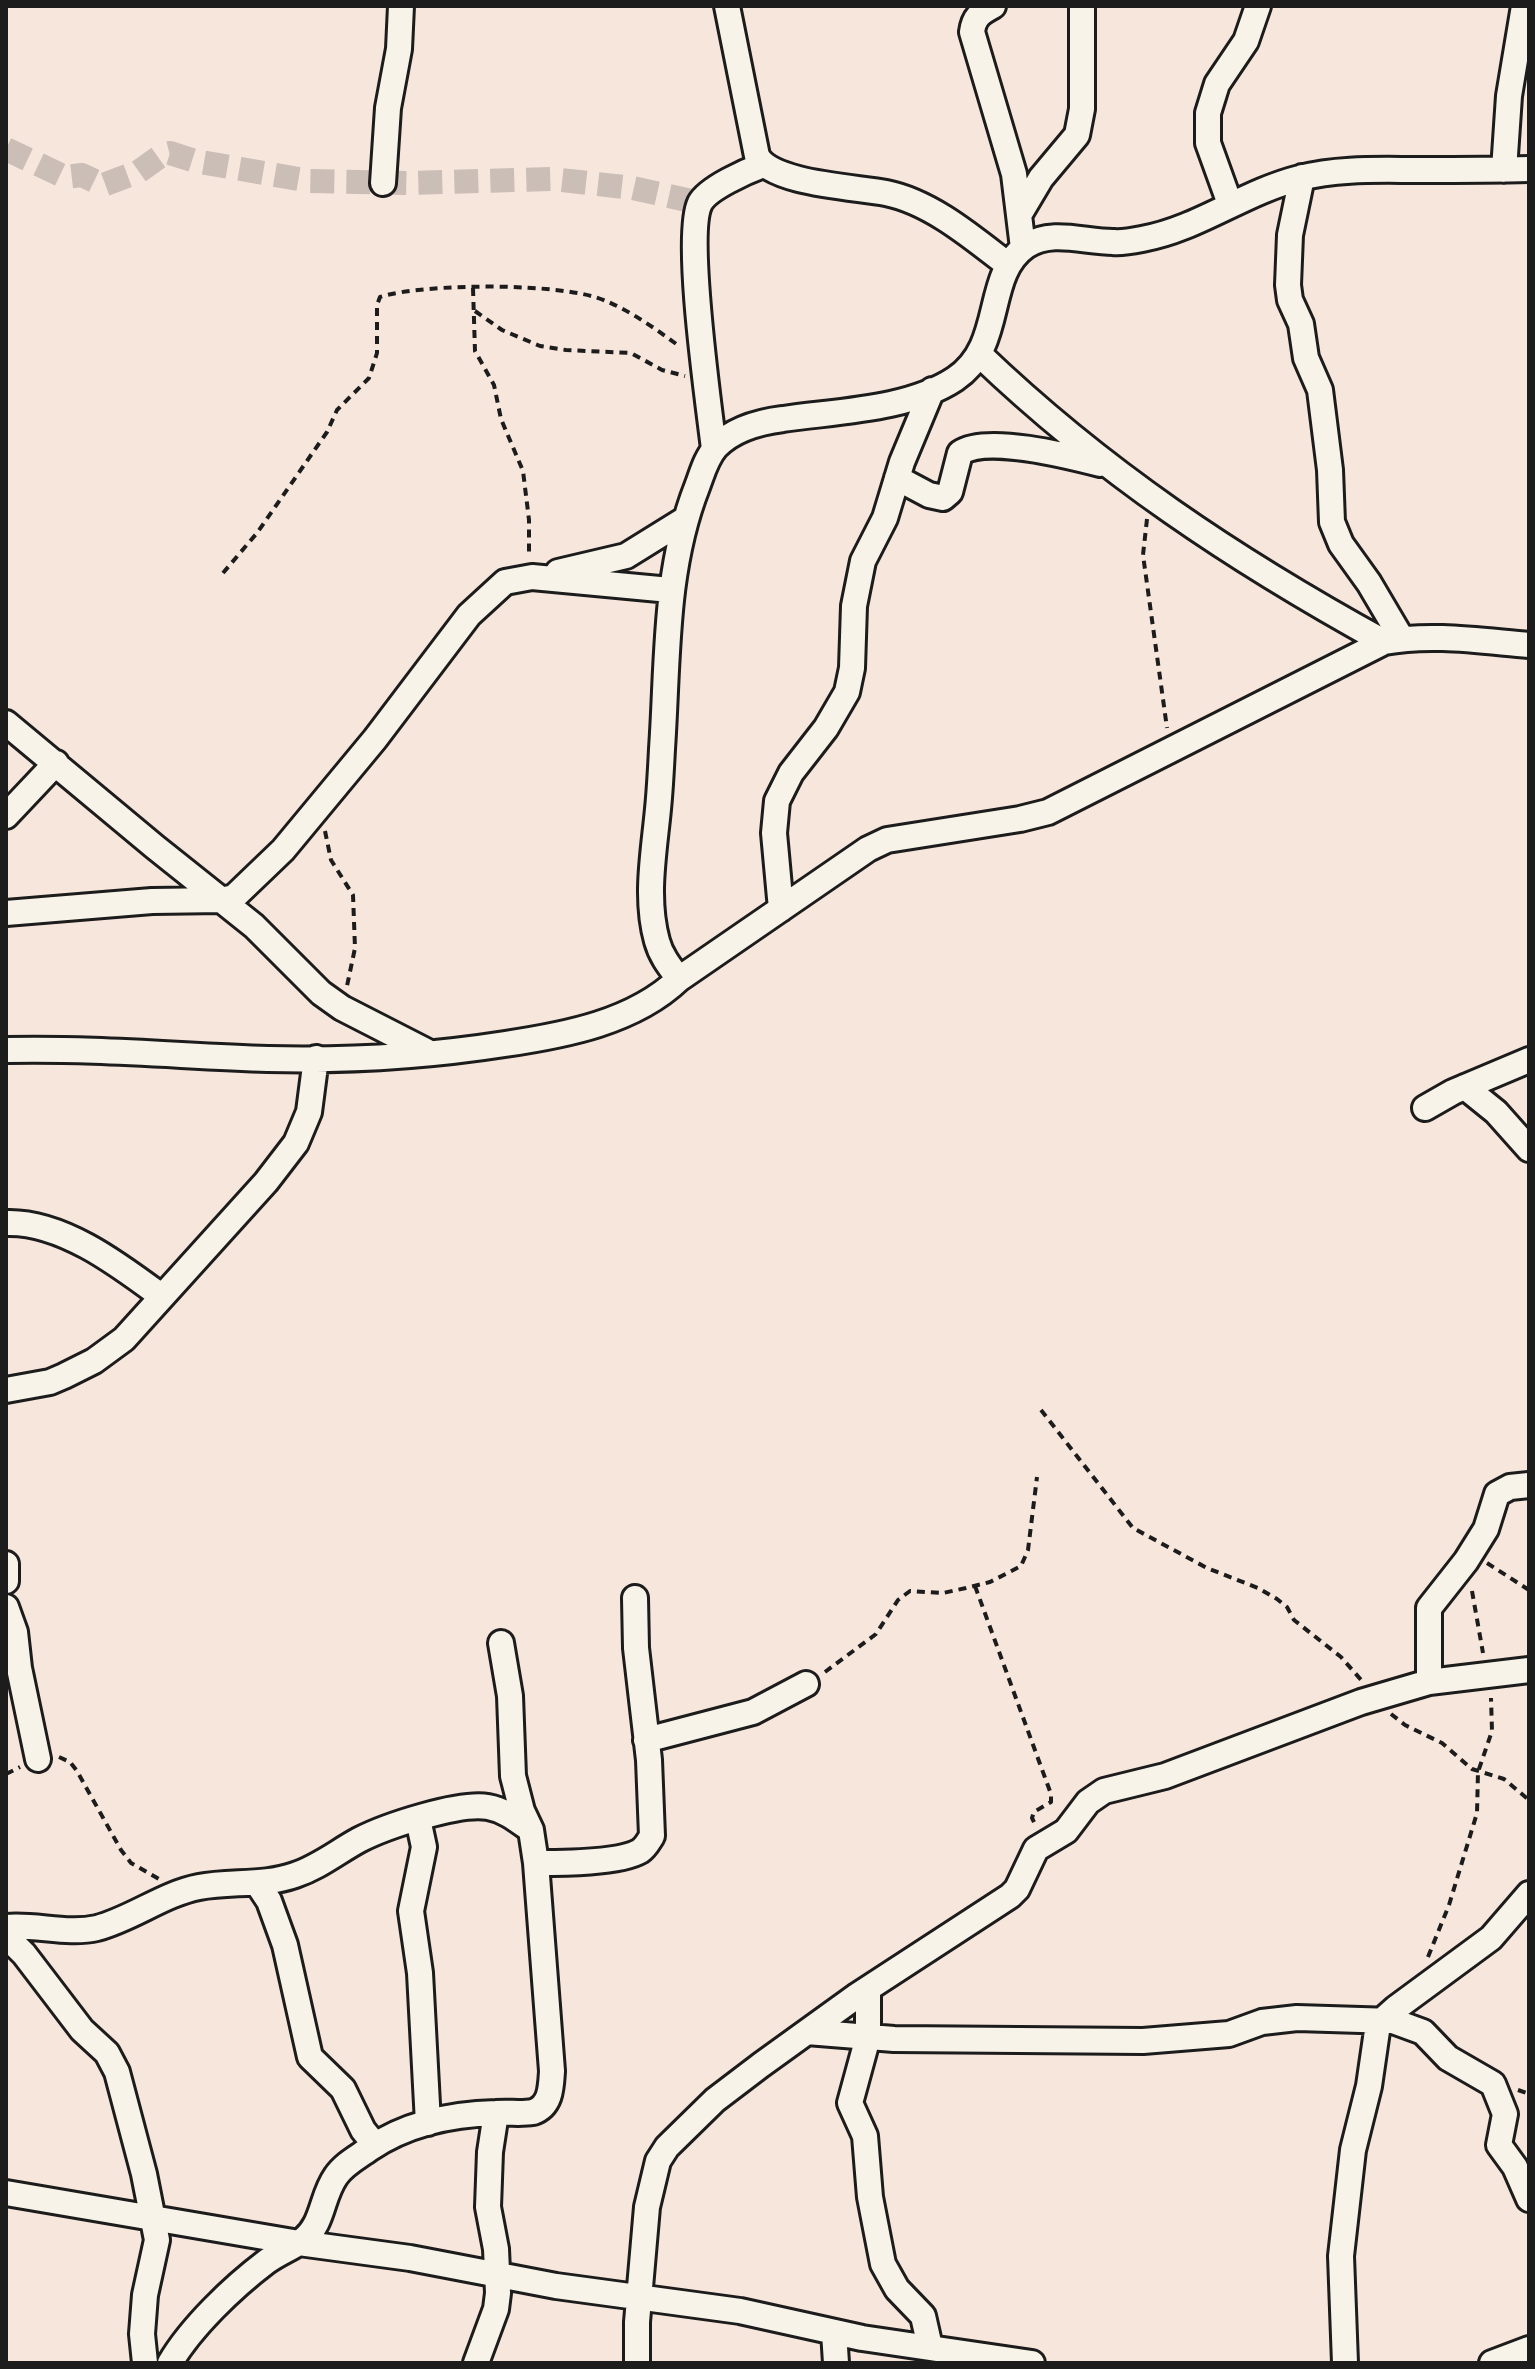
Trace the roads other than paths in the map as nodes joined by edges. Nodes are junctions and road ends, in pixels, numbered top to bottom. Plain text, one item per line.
1 (401, 6) edge
2 (727, 6) edge
3 (963, 6) edge
4 (993, 6) edge
5 (1082, 6) edge
6 (1258, 6) edge
7 (1524, 6) edge
8 (972, 32) junction
9 (763, 165) junction
10 (1529, 169) edge
11 (1504, 170) junction
12 (1302, 177) junction
13 (383, 183) dead end
14 (1230, 204) junction
15 (1019, 215) junction
16 (1016, 257) junction
17 (979, 354) junction
18 (932, 390) junction
19 (714, 449) junction
20 (1106, 465) junction
21 (897, 478) junction
22 (684, 520) junction
23 (531, 577) junction
24 (670, 590) junction
25 (1393, 641) junction
26 (1529, 645) edge
27 (6, 723) edge
28 (56, 763) junction
29 (6, 816) edge
30 (222, 900) junction
31 (781, 909) junction
32 (6, 913) edge
33 (679, 979) junction
34 (6, 1050) edge
35 (429, 1052) junction
36 (316, 1058) junction
37 (1529, 1060) edge
38 (1465, 1087) junction
39 (1425, 1108) dead end
40 (1529, 1149) edge
41 (6, 1223) edge
42 (161, 1296) junction
43 (6, 1390) edge
44 (1529, 1485) edge
45 (6, 1564) edge
46 (6, 1581) edge
47 (635, 1598) dead end
48 (6, 1607) edge
49 (501, 1643) dead end
50 (1529, 1670) edge
51 (1429, 1682) junction
52 (806, 1684) road end
53 (646, 1740) junction
54 (38, 1759) road end
55 (418, 1819) junction
56 (531, 1830) junction
57 (536, 1863) junction
58 (257, 1883) junction
59 (1529, 1894) edge
60 (6, 1927) edge
61 (6, 1936) edge
62 (868, 1989) junction
63 (1380, 2022) junction
64 (807, 2032) junction
65 (868, 2037) junction
66 (496, 2113) junction
67 (428, 2123) junction
68 (375, 2145) junction
69 (6, 2193) edge
70 (1529, 2199) edge
71 (152, 2218) junction
72 (299, 2243) junction
73 (497, 2273) junction
74 (639, 2296) junction
75 (834, 2332) junction
76 (930, 2347) junction
77 (1529, 2349) edge
78 (145, 2363) edge
79 (170, 2363) edge
80 (476, 2363) edge
81 (637, 2363) edge
82 (836, 2363) edge
83 (1032, 2363) edge
84 (1345, 2363) edge
85 (1492, 2363) edge

1 - 13 street
2 - 9 street
3 - 8 street
4 - 8 street
5 - 15 street
6 - 14 street
7 - 11 street
8 - 15 street
9 - 16 street
9 - 19 street
10 - 11 street
11 - 12 street
12 - 14 street
12 - 25 street
14 - 16 street
15 - 16 street
16 - 17 street
17 - 18 street
17 - 20 street
18 - 19 street
18 - 21 street
19 - 22 street
20 - 21 street
20 - 25 street
21 - 31 street
22 - 23 street
22 - 24 street
23 - 24 street
23 - 30 street
24 - 33 street
25 - 26 street
25 - 31 street
27 - 28 street
28 - 29 street
28 - 30 street
30 - 32 street
30 - 35 street
31 - 33 street
33 - 35 street
34 - 36 street
35 - 36 street
36 - 42 street
37 - 38 street
38 - 39 street
38 - 40 street
41 - 42 street
42 - 43 street
44 - 51 street
45 - 46 street
47 - 53 street
48 - 54 street
49 - 56 street
50 - 51 street
51 - 62 street
52 - 53 street
53 - 57 street
55 - 56 street
55 - 58 street
55 - 67 street
56 - 57 street
57 - 66 street
58 - 60 street
58 - 68 street
59 - 63 street
61 - 71 street
62 - 64 street
62 - 65 street
63 - 65 street
63 - 70 street
63 - 84 street
64 - 65 street
64 - 74 street
65 - 76 street
66 - 67 street
66 - 73 street
67 - 68 street
68 - 72 street
69 - 71 street
71 - 72 street
71 - 78 street
72 - 73 street
72 - 79 street
73 - 74 street
73 - 80 street
74 - 75 street
74 - 81 street
75 - 76 street
75 - 82 street
76 - 83 street
77 - 85 street

